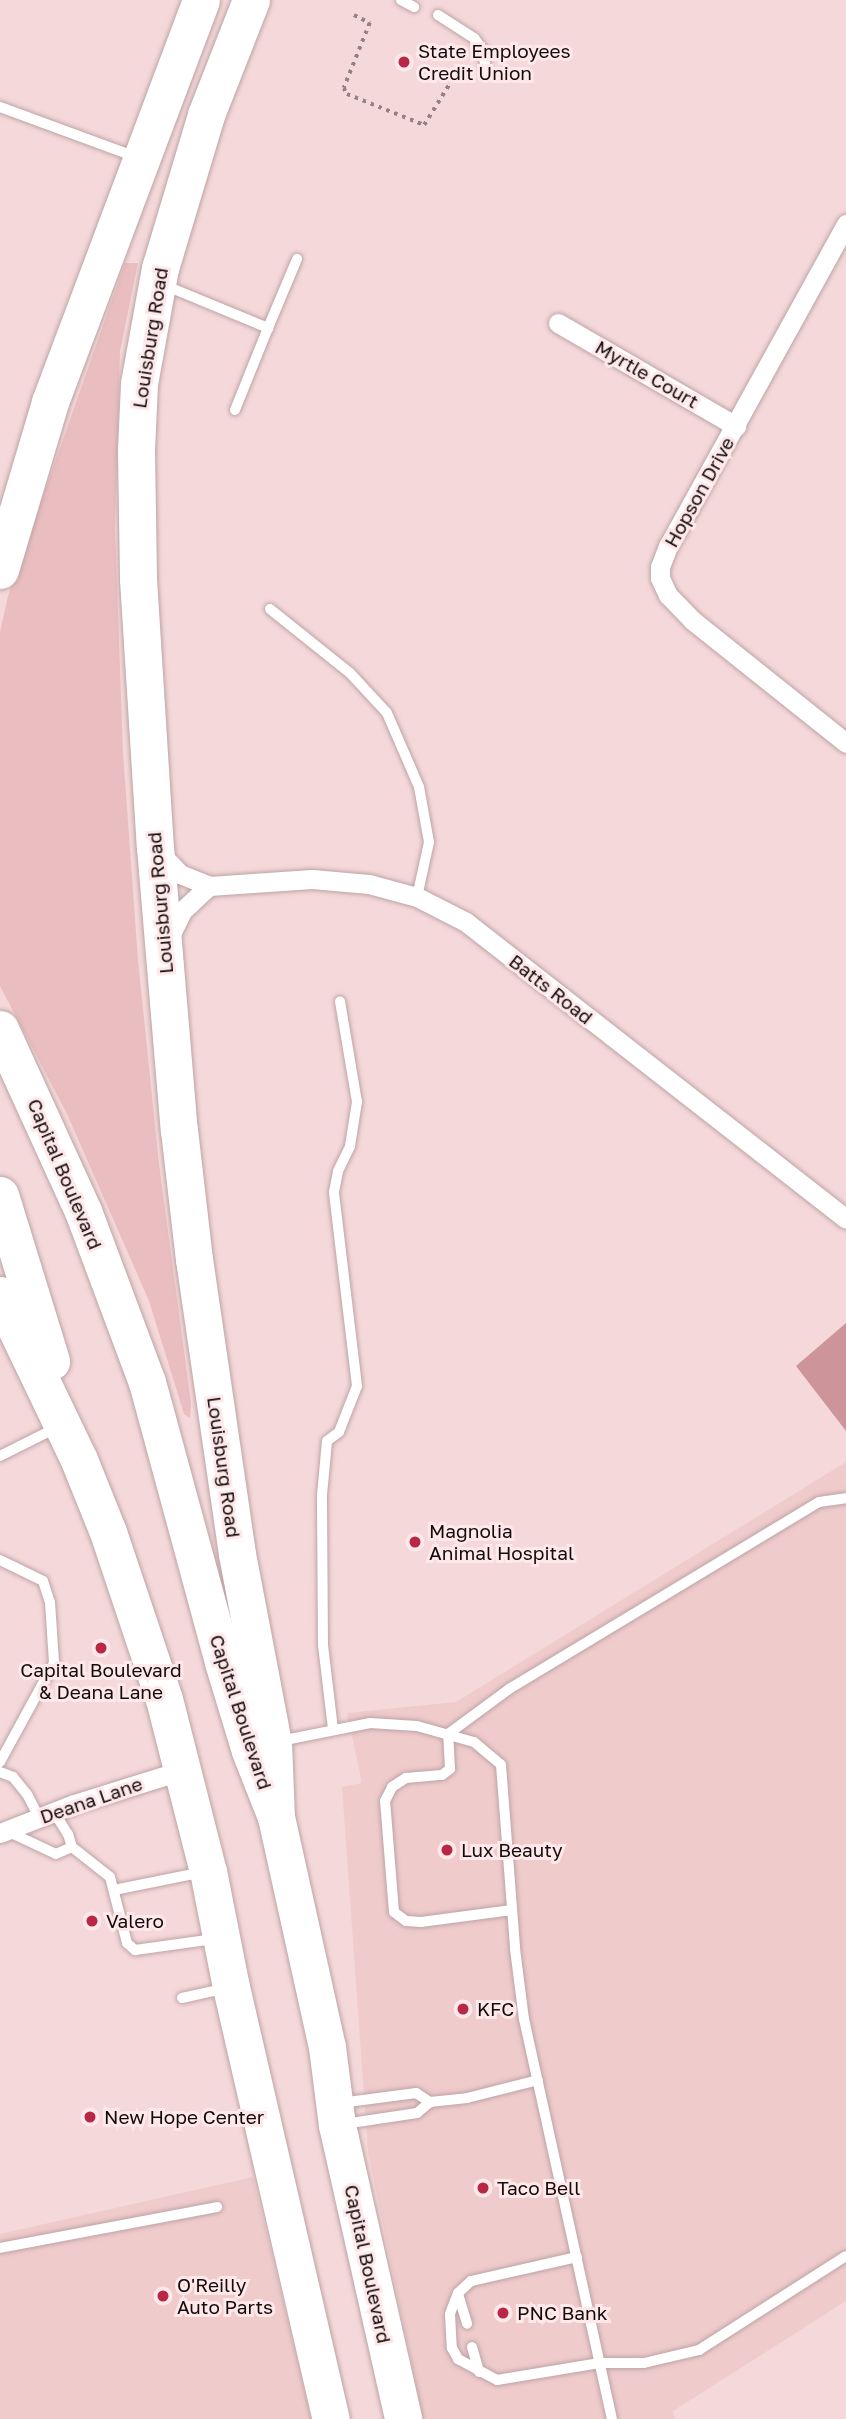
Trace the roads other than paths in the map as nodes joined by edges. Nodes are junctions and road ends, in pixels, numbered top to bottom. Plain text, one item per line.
1 (201, 0) edge
2 (251, 0) edge
3 (401, 0) edge
4 (414, 7) dead end
5 (438, 15) dead end
6 (486, 71) dead end
7 (0, 107) edge
8 (140, 159) junction
9 (846, 224) edge
10 (297, 259) dead end
11 (157, 282) junction
12 (558, 323) dead end
13 (268, 328) junction
14 (234, 410) dead end
15 (736, 426) junction
16 (0, 570) edge
17 (270, 608) dead end
18 (846, 743) edge
19 (155, 847) junction
20 (209, 886) junction
21 (417, 897) junction
22 (163, 949) junction
23 (340, 1002) dead end
24 (0, 1030) edge
25 (0, 1195) edge
26 (846, 1219) edge
27 (0, 1295) edge
28 (62, 1426) junction
29 (0, 1456) edge
30 (79, 1460) junction
31 (846, 1498) edge
32 (0, 1560) edge
33 (333, 1729) junction
34 (448, 1734) junction
35 (262, 1747) junction
36 (0, 1762) edge
37 (183, 1770) junction
38 (0, 1772) edge
39 (46, 1815) junction
40 (3, 1832) edge
41 (72, 1847) junction
42 (208, 1871) junction
43 (114, 1890) junction
44 (512, 1910) junction
45 (221, 1938) junction
46 (231, 1987) junction
47 (182, 1998) dead end
48 (538, 2080) junction
49 (430, 2102) junction
50 (336, 2114) junction
51 (217, 2207) dead end
52 (0, 2248) edge
53 (846, 2256) edge
54 (577, 2257) junction
55 (458, 2293) junction
56 (467, 2324) dead end
57 (472, 2347) dead end
58 (600, 2363) junction
59 (479, 2372) junction
60 (331, 2419) edge
61 (402, 2419) edge
62 (612, 2419) edge

1 - 8 highway
2 - 11 highway, Louisburg Road
3 - 4 lane
5 - 6 lane
7 - 8 lane
8 - 16 highway
9 - 15 street, Hopson Drive
10 - 13 lane
11 - 13 lane
11 - 19 highway, Louisburg Road
12 - 15 street, Myrtle Court
13 - 14 lane
15 - 18 street, Hopson Drive
17 - 21 lane
19 - 20 street, Batts Road
19 - 22 highway, Louisburg Road
20 - 21 street, Batts Road
20 - 22 street
21 - 26 street, Batts Road
22 - 35 highway, Louisburg Road
23 - 33 lane
24 - 35 highway, Capital Boulevard
25 - 30 highway
27 - 28 highway
28 - 29 lane
28 - 30 highway
30 - 37 highway
31 - 34 lane
32 - 36 lane
33 - 34 lane
33 - 35 lane
34 - 44 lane
34 - 44 lane
35 - 50 highway, Capital Boulevard
37 - 39 street, Deana Lane
37 - 42 highway
38 - 39 lane
39 - 40 street, Deana Lane
39 - 41 lane
40 - 41 lane
41 - 43 lane
42 - 43 lane
42 - 45 highway
43 - 45 lane
44 - 48 lane
45 - 46 highway
46 - 47 lane
46 - 60 highway
48 - 49 lane
48 - 54 lane
49 - 50 lane
49 - 50 lane
50 - 61 highway, Capital Boulevard
51 - 52 lane
53 - 58 lane
54 - 55 lane
54 - 58 lane
55 - 56 lane
55 - 59 lane
57 - 59 lane
58 - 59 lane
58 - 62 lane

